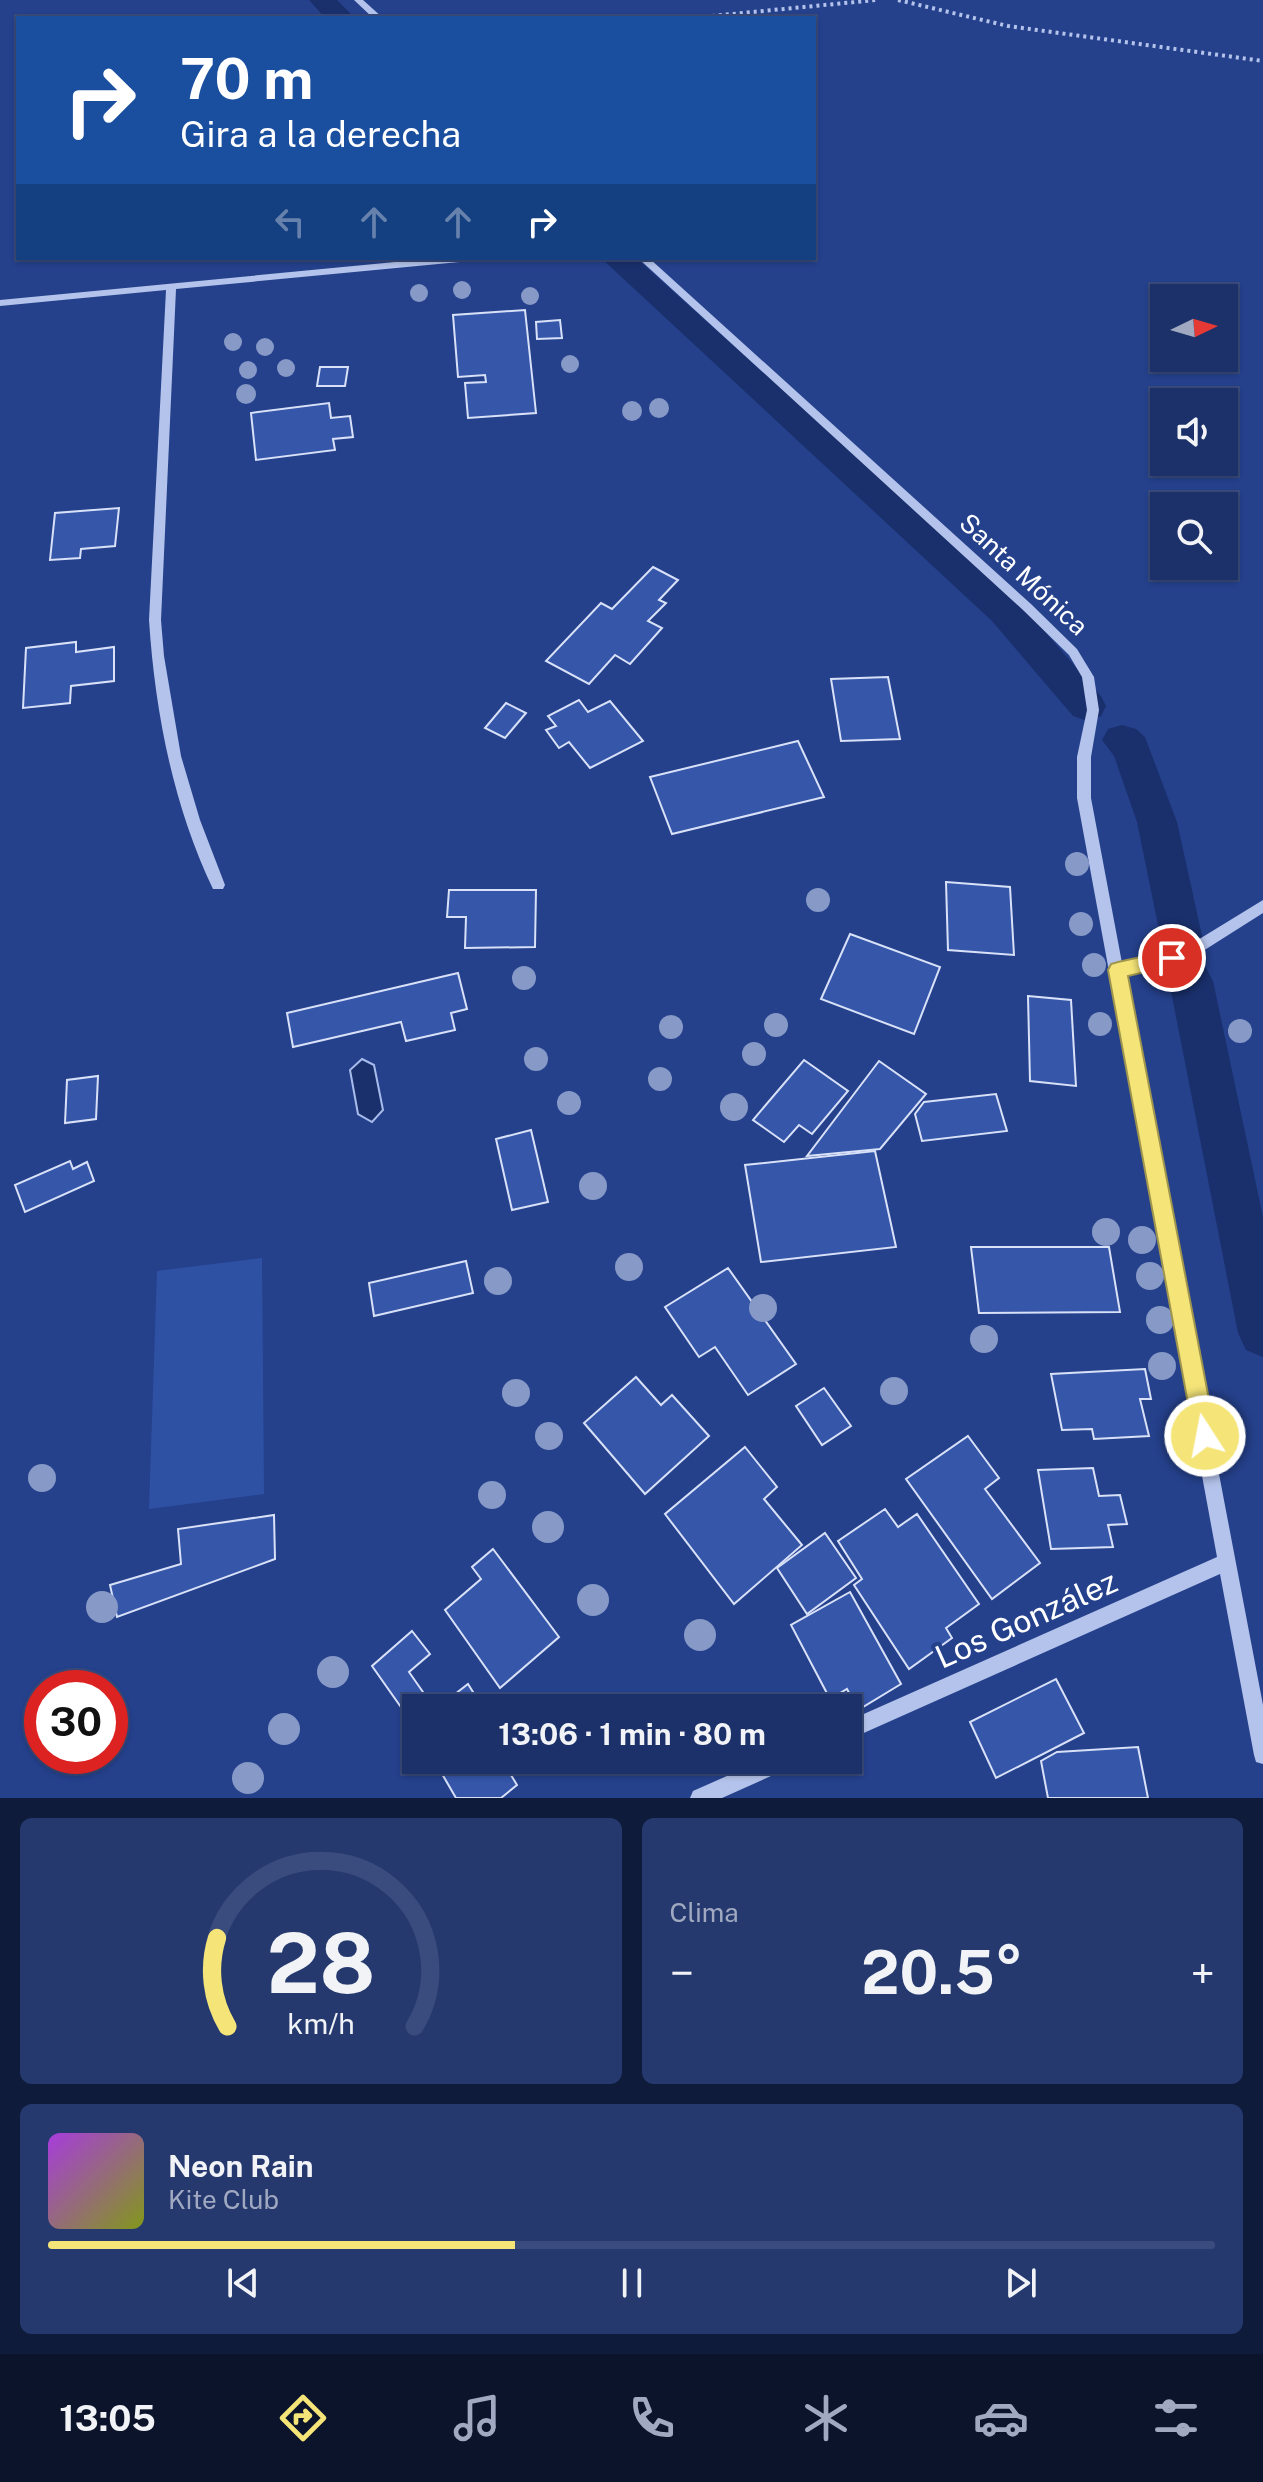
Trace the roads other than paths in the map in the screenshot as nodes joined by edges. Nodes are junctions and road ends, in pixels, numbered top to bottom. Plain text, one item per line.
1 (358, 0) edge
2 (376, 16) edge
3 (449, 260) edge
4 (645, 260) edge
5 (171, 287) junction
6 (0, 303) edge
7 (218, 885) dead end
8 (1263, 906) edge
9 (1118, 970) junction
10 (1228, 1561) junction
11 (862, 1725) edge
12 (1263, 1755) edge
13 (753, 1774) edge
14 (700, 1798) edge

1 - 2 street
3 - 5 street
4 - 9 street, Santa Mónica
5 - 6 street
5 - 7 street
8 - 9 street
9 - 10 street, Santa Mónica
10 - 11 street, Los González
10 - 12 street, Santa Mónica
13 - 14 street

